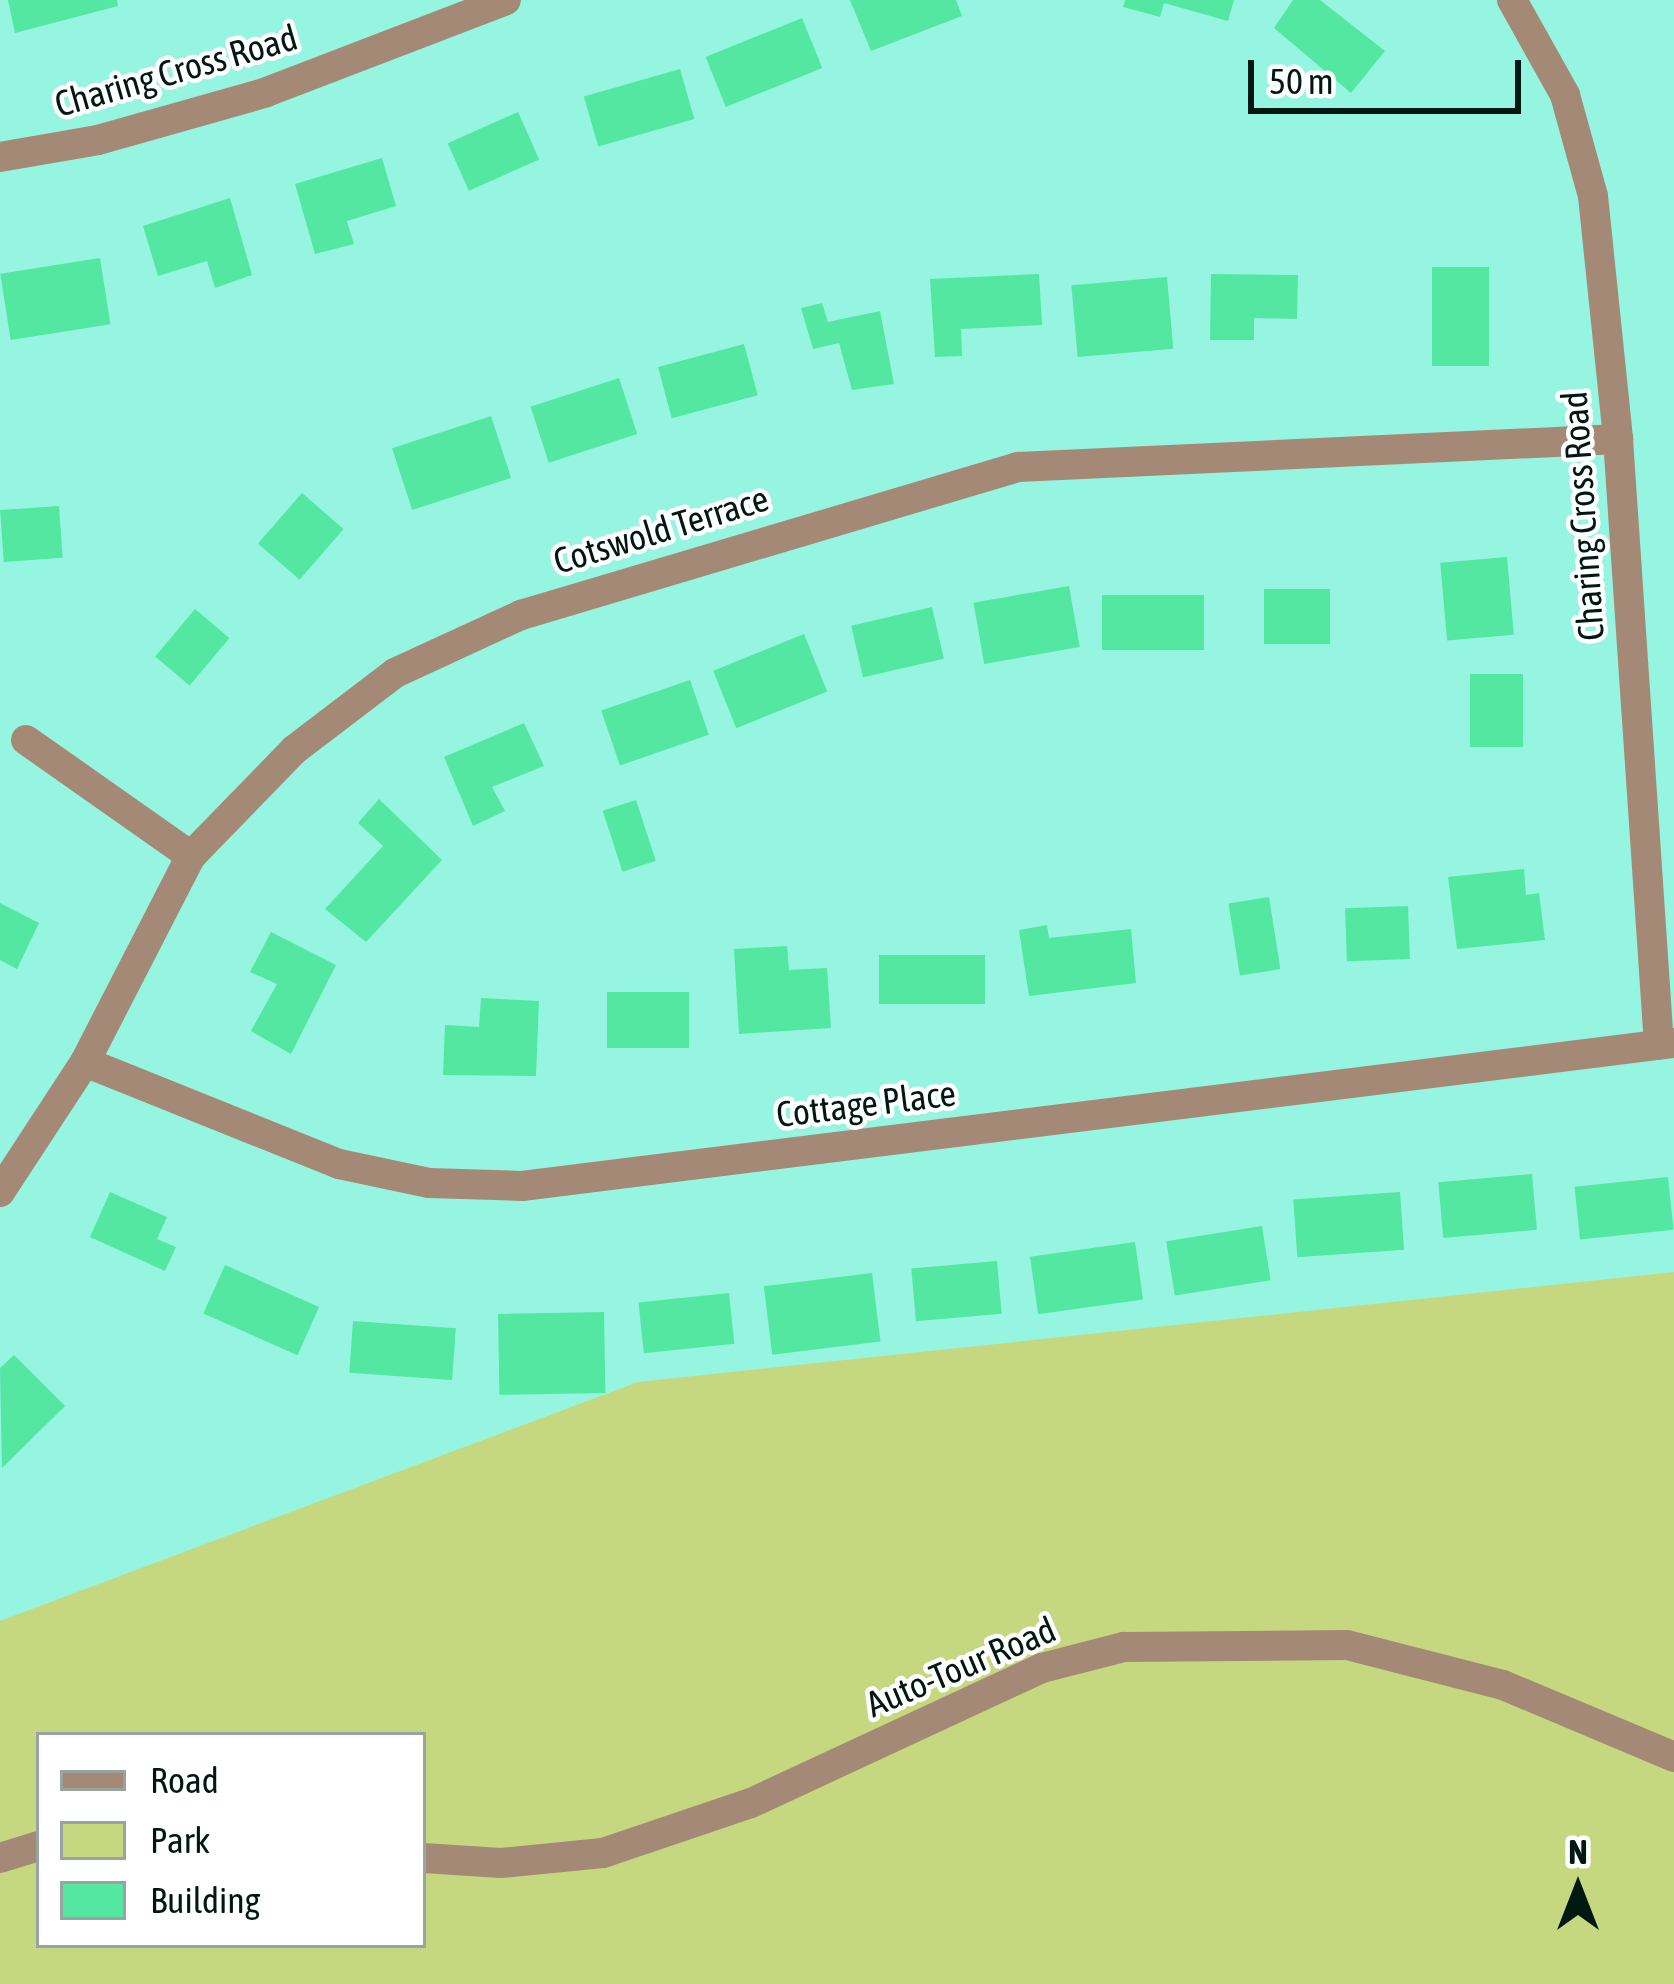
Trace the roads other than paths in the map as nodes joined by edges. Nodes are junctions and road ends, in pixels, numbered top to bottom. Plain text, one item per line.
1 (506, 0) edge
2 (1512, 0) edge
3 (0, 157) edge
4 (1618, 439) junction
5 (26, 740) dead end
6 (191, 856) junction
7 (1666, 1044) edge
8 (85, 1062) junction
9 (0, 1192) edge
10 (1674, 1757) edge
11 (36, 1847) edge
12 (0, 1858) edge
13 (426, 1858) edge

1 - 3 street, Charing Cross Road
2 - 4 street, Charing Cross Road
4 - 6 street, Cotswold Terrace
4 - 7 street, Charing Cross Road
5 - 6 street
6 - 8 street, Cotswold Terrace
7 - 8 street, Cottage Place
8 - 9 street, Cotswold Terrace
10 - 13 street, Auto-Tour Road
11 - 12 street

